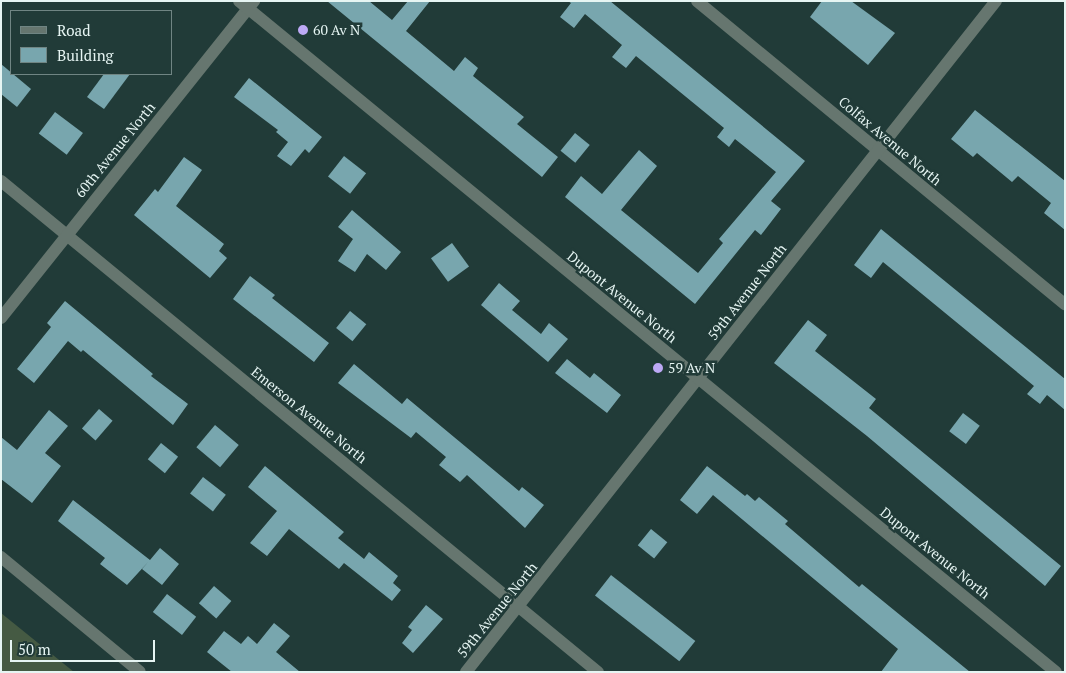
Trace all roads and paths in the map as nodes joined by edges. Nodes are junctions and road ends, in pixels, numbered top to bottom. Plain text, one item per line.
1 (696, 1) edge
2 (996, 1) edge
3 (247, 4) edge
4 (878, 152) junction
5 (1, 181) edge
6 (66, 235) junction
7 (1065, 304) edge
8 (1, 318) edge
9 (697, 378) junction
10 (1, 557) edge
11 (518, 607) junction
12 (140, 672) edge
13 (466, 672) edge
14 (598, 672) edge
15 (1056, 672) edge

1 - 4 street, Colfax Avenue North
2 - 4 street, 59th Avenue North
3 - 6 street, 60th Avenue North
3 - 9 street, Dupont Avenue North
4 - 7 street, Colfax Avenue North
4 - 9 street, 59th Avenue North
5 - 6 street, Emerson Avenue North
6 - 8 street, 60th Avenue North
6 - 11 street, Emerson Avenue North
9 - 11 street, 59th Avenue North
9 - 15 street, Dupont Avenue North
10 - 12 street
11 - 13 street, 59th Avenue North
11 - 14 street, Emerson Avenue North

